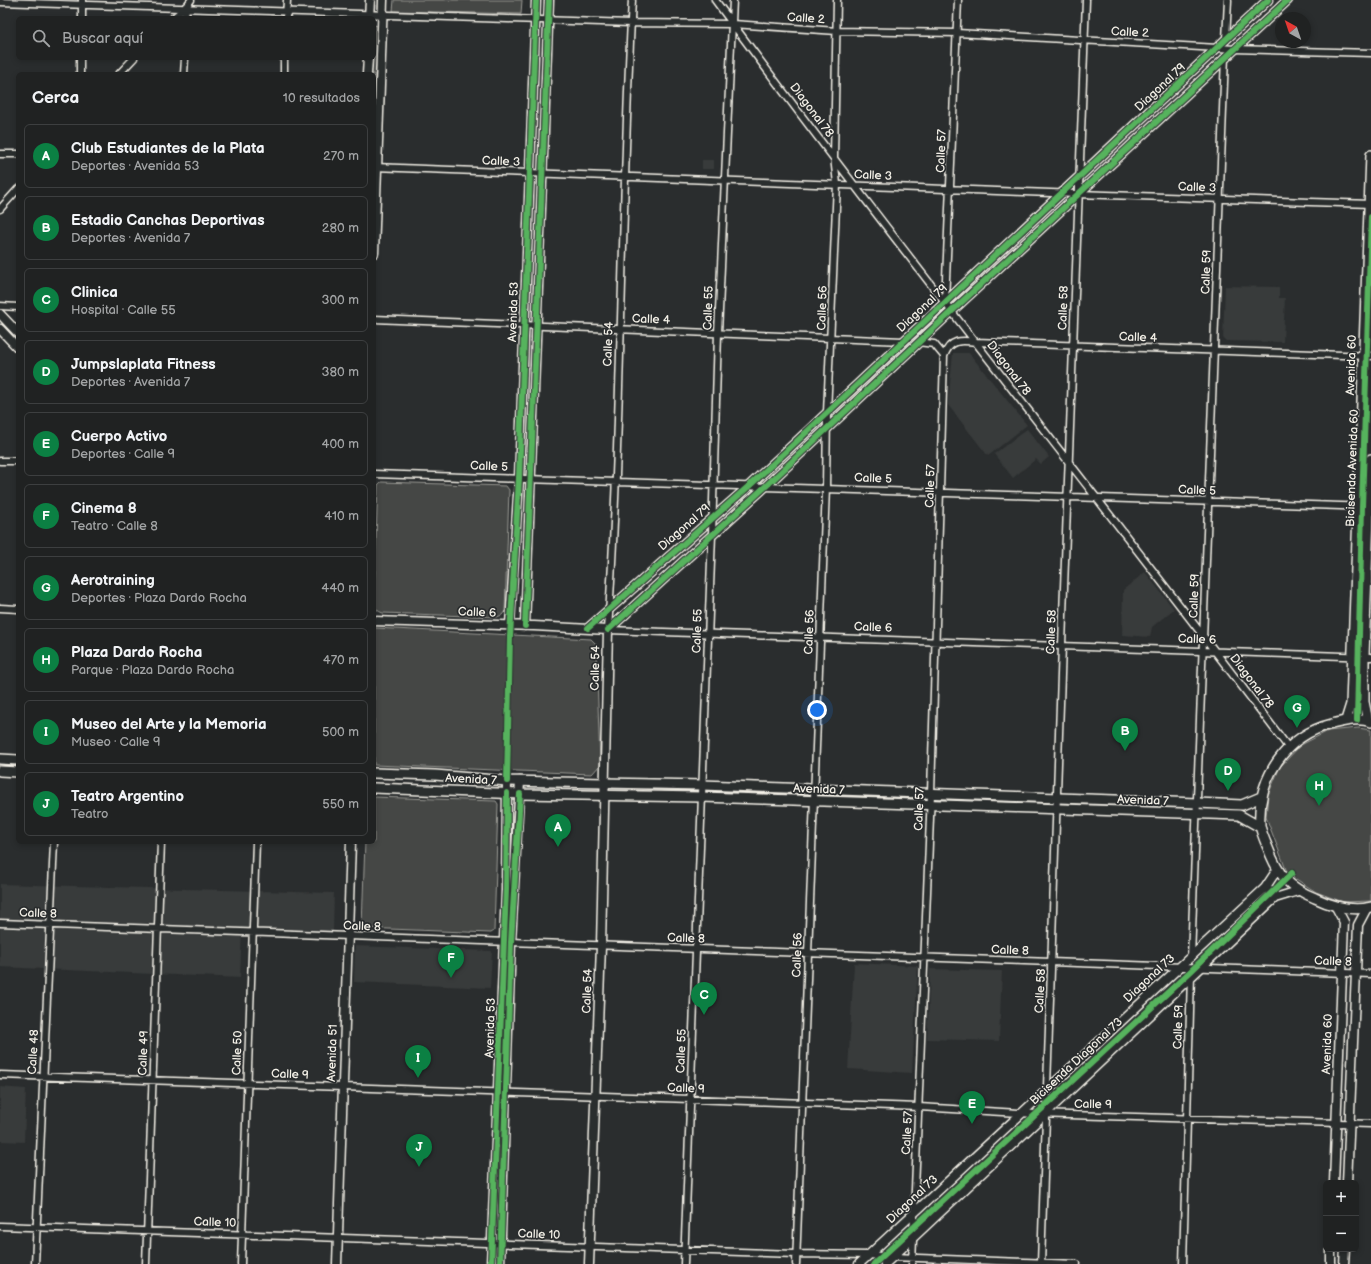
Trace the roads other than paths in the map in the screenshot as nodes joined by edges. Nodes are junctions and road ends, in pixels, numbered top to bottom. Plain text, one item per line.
1 (186, 0) edge
2 (191, 0) edge
3 (286, 0) edge
4 (370, 0) edge
5 (383, 0) edge
6 (536, 0) edge
7 (549, 0) edge
8 (632, 0) edge
9 (715, 0) edge
10 (733, 0) edge
11 (837, 0) edge
12 (958, 0) edge
13 (1086, 0) edge
14 (1228, 0) edge
15 (1268, 0) edge
16 (1288, 0) edge
17 (0, 2) edge
18 (82, 2) edge
19 (185, 8) junction
20 (382, 14) junction
21 (286, 15) edge
22 (82, 16) edge
23 (175, 16) edge
24 (185, 16) edge
25 (369, 16) edge
26 (536, 20) junction
27 (548, 20) junction
28 (631, 23) junction
29 (733, 24) junction
30 (837, 31) junction
31 (957, 33) junction
32 (1084, 40) junction
33 (1223, 45) junction
34 (1235, 49) junction
35 (1371, 54) edge
36 (1225, 59) junction
37 (80, 60) edge
38 (132, 60) edge
39 (185, 60) edge
40 (284, 60) edge
41 (368, 60) edge
42 (80, 72) edge
43 (121, 72) edge
44 (184, 72) edge
45 (284, 72) edge
46 (367, 72) edge
47 (0, 154) edge
48 (16, 154) edge
49 (1371, 155) edge
50 (834, 157) junction
51 (376, 167) edge
52 (529, 173) junction
53 (543, 173) junction
54 (624, 176) junction
55 (1078, 179) junction
56 (724, 180) junction
57 (838, 184) junction
58 (856, 185) junction
59 (951, 189) junction
60 (16, 191) edge
61 (1064, 193) junction
62 (1077, 194) junction
63 (1220, 198) junction
64 (1370, 204) edge
65 (0, 209) edge
66 (945, 302) junction
67 (0, 306) edge
68 (16, 307) edge
69 (952, 310) junction
70 (0, 314) edge
71 (376, 319) edge
72 (523, 325) junction
73 (538, 326) junction
74 (0, 329) edge
75 (621, 329) junction
76 (16, 331) edge
77 (718, 333) junction
78 (832, 338) junction
79 (903, 341) junction
80 (918, 342) junction
81 (976, 342) junction
82 (16, 346) edge
83 (1072, 346) junction
84 (1214, 351) junction
85 (944, 356) junction
86 (1367, 356) edge
87 (827, 413) junction
88 (826, 429) junction
89 (1371, 459) edge
90 (0, 461) edge
91 (16, 461) edge
92 (1068, 463) junction
93 (376, 474) edge
94 (518, 478) junction
95 (532, 479) junction
96 (615, 481) junction
97 (714, 484) junction
98 (749, 486) junction
99 (766, 486) junction
100 (826, 488) junction
101 (941, 492) junction
102 (1067, 496) junction
103 (1095, 497) junction
104 (1208, 501) junction
105 (1357, 506) junction
106 (1370, 507) edge
107 (712, 518) junction
108 (712, 535) junction
109 (0, 608) edge
110 (610, 608) junction
111 (16, 609) edge
112 (376, 621) edge
113 (510, 625) junction
114 (525, 626) junction
115 (588, 628) junction
116 (608, 630) junction
117 (708, 634) junction
118 (1204, 636) junction
119 (820, 638) junction
120 (936, 642) junction
121 (1061, 646) junction
122 (1203, 651) junction
123 (1216, 651) junction
124 (1352, 656) junction
125 (1368, 656) edge
126 (1364, 702) junction
127 (1351, 704) junction
128 (1346, 720) junction
129 (1370, 722) edge
130 (1288, 747) junction
131 (0, 759) edge
132 (16, 760) edge
133 (0, 771) edge
134 (16, 772) edge
135 (376, 773) edge
136 (507, 781) junction
137 (520, 781) junction
138 (605, 783) junction
139 (702, 785) junction
140 (376, 788) edge
141 (814, 789) junction
142 (507, 793) junction
143 (931, 793) junction
144 (520, 794) junction
145 (604, 796) junction
146 (702, 797) junction
147 (1261, 797) junction
148 (1057, 798) junction
149 (814, 801) junction
150 (1197, 804) junction
151 (930, 805) junction
152 (1057, 810) junction
153 (1197, 814) junction
154 (1260, 826) junction
155 (54, 844) edge
156 (162, 844) edge
157 (256, 844) edge
158 (351, 844) edge
159 (1277, 870) junction
160 (1265, 888) junction
161 (1298, 891) junction
162 (1275, 898) junction
163 (1336, 907) junction
164 (1369, 907) edge
165 (0, 923) edge
166 (52, 925) junction
167 (158, 929) junction
168 (252, 933) junction
169 (348, 937) junction
170 (507, 942) junction
171 (601, 946) junction
172 (696, 949) junction
173 (808, 953) junction
174 (1191, 955) junction
175 (924, 958) junction
176 (1052, 962) junction
177 (1178, 966) junction
178 (1191, 967) junction
179 (1201, 968) junction
180 (1342, 973) junction
181 (1355, 973) junction
182 (1371, 974) edge
183 (1190, 977) junction
184 (0, 1075) edge
185 (42, 1076) junction
186 (153, 1080) junction
187 (247, 1083) junction
188 (343, 1087) junction
189 (1046, 1090) junction
190 (502, 1092) junction
191 (596, 1096) junction
192 (690, 1099) junction
193 (802, 1103) junction
194 (919, 1107) junction
195 (1022, 1113) junction
196 (1045, 1114) junction
197 (1187, 1117) junction
198 (1336, 1123) junction
199 (1350, 1123) junction
200 (1371, 1124) edge
201 (1334, 1180) edge
202 (1347, 1180) edge
203 (914, 1213) junction
204 (0, 1226) edge
205 (37, 1227) junction
206 (147, 1231) junction
207 (242, 1234) junction
208 (337, 1238) junction
209 (914, 1238) junction
210 (497, 1243) junction
211 (590, 1246) junction
212 (685, 1250) junction
213 (1331, 1252) edge
214 (1345, 1252) edge
215 (796, 1254) junction
216 (869, 1255) junction
217 (892, 1257) junction
218 (912, 1261) edge
219 (1041, 1263) edge
220 (35, 1264) edge
221 (146, 1264) edge
222 (241, 1264) edge
223 (336, 1264) edge
224 (491, 1264) edge
225 (500, 1264) edge
226 (589, 1264) edge
227 (684, 1264) edge
228 (796, 1264) edge
229 (859, 1264) edge
230 (885, 1264) edge
231 (1077, 1264) edge
232 (1183, 1264) edge
233 (1331, 1264) edge
234 (1344, 1264) edge

1 - 19 street
2 - 19 street
3 - 21 street
4 - 25 main road
5 - 20 main road
6 - 26 main road, Avenida 53
7 - 27 main road, Avenida 53
8 - 28 street, Calle 54
9 - 29 street, Diagonal 78
10 - 29 street, Calle 55
11 - 30 street, Calle 56
12 - 31 street, Calle 57
13 - 32 street, Calle 58
14 - 33 street, Calle 59
15 - 33 main road, Diagonal 79
16 - 34 main road, Diagonal 79
17 - 18 street, Calle 2
18 - 19 street, Calle 2
18 - 22 street
19 - 21 street, Calle 2
19 - 23 street
19 - 24 street
20 - 25 street, Calle 2
20 - 26 street, Calle 2
20 - 51 main road
21 - 25 street, Calle 2
26 - 27 street, Calle 2
26 - 52 main road, Avenida 53
27 - 28 street, Calle 2
27 - 53 main road, Avenida 53
28 - 29 street, Calle 2
28 - 54 street, Calle 54
29 - 30 street, Calle 2
29 - 50 street, Diagonal 78
29 - 56 street, Calle 55
30 - 31 street, Calle 2
30 - 50 street, Calle 56
31 - 32 street, Calle 2
31 - 59 street, Calle 57
32 - 33 street, Calle 2
32 - 55 street, Calle 58
33 - 34 street, Calle 2
33 - 36 street, Calle 59
33 - 55 main road, Diagonal 79
34 - 35 street, Calle 2
34 - 36 main road, Diagonal 79
36 - 62 main road, Diagonal 79
36 - 63 street, Calle 59
37 - 42 street
38 - 43 street
39 - 44 street
40 - 45 street
41 - 46 main road
47 - 48 street
49 - 64 main road, Avenida 60
50 - 57 street, Calle 56
50 - 58 street, Diagonal 78
51 - 52 street, Calle 3
52 - 53 street, Calle 3
52 - 72 main road, Avenida 53
53 - 54 street, Calle 3
53 - 73 main road, Avenida 53
54 - 56 street, Calle 3
54 - 75 street, Calle 54
55 - 61 main road, Diagonal 79
55 - 62 street, Calle 58
56 - 57 street, Calle 3
56 - 77 street, Calle 55
57 - 58 street, Calle 3
57 - 78 street, Calle 56
58 - 59 street, Calle 3
58 - 66 street, Diagonal 78
59 - 61 street, Calle 3
59 - 66 street, Calle 57
60 - 65 street
61 - 62 street, Calle 3
61 - 66 main road, Diagonal 79
62 - 63 street, Calle 3
62 - 69 main road, Diagonal 79
62 - 83 street, Calle 58
63 - 64 street, Calle 3
63 - 84 street, Calle 59
64 - 86 main road, Avenida 60
66 - 69 street, Diagonal 78
66 - 79 main road, Diagonal 79
67 - 68 street
69 - 80 main road, Diagonal 79
69 - 81 street, Diagonal 78
70 - 76 main road
71 - 72 street, Calle 4
72 - 73 street, Calle 4
72 - 94 main road, Avenida 53
73 - 75 street, Calle 4
73 - 95 main road, Avenida 53
74 - 82 main road
75 - 77 street, Calle 4
75 - 96 street, Calle 54
77 - 78 street, Calle 4
77 - 97 street, Calle 55
78 - 79 street, Calle 4
78 - 87 street, Calle 56
79 - 87 main road, Diagonal 79
80 - 85 street
80 - 88 main road, Diagonal 79
81 - 83 street, Calle 4
81 - 85 street, Calle 4
81 - 92 street, Diagonal 78
83 - 84 street, Calle 4
83 - 92 street, Calle 58
84 - 86 street, Calle 4
84 - 104 street, Calle 59
85 - 101 street, Calle 57
86 - 105 main road, Avenida 60
87 - 88 street, Calle 56
87 - 98 main road, Diagonal 79
88 - 99 main road, Diagonal 79
88 - 100 street, Calle 56
89 - 106 main road
90 - 91 street
92 - 102 street, Calle 58
92 - 103 street, Diagonal 78
93 - 94 street, Calle 5
94 - 95 street, Calle 5
94 - 113 main road, Avenida 53
95 - 96 street, Calle 5
95 - 114 main road, Avenida 53
96 - 97 street, Calle 5
96 - 110 street, Calle 54
97 - 98 street, Calle 5
97 - 107 street, Calle 55
98 - 99 street, Calle 5
98 - 107 main road, Diagonal 79
99 - 100 street, Calle 5
99 - 108 main road, Diagonal 79
100 - 101 street, Calle 5
100 - 119 street, Calle 56
101 - 102 street, Calle 5
101 - 120 street, Calle 57
102 - 103 street, Calle 5
102 - 121 street, Calle 58
103 - 104 street, Calle 5
103 - 118 street, Diagonal 78
104 - 105 street, Calle 5
104 - 118 street, Calle 59
105 - 106 street, Calle 5
105 - 124 main road, Avenida 60
106 - 125 main road
107 - 108 street, Calle 55
107 - 110 main road, Diagonal 79
108 - 116 main road, Diagonal 79
108 - 117 street, Calle 55
109 - 111 street
110 - 115 main road, Diagonal 79
110 - 116 street, Calle 54
112 - 113 main road, Calle 6
113 - 114 main road, Calle 6
114 - 115 main road, Calle 6
115 - 116 main road, Calle 6
116 - 117 street, Calle 6
116 - 138 main road, Calle 54
117 - 119 street, Calle 6
117 - 139 street, Calle 55
118 - 122 street, Calle 59
118 - 123 street, Diagonal 78
119 - 120 street, Calle 6
119 - 141 street, Calle 56
120 - 121 street, Calle 6
120 - 143 street, Calle 57
121 - 122 street, Calle 6
121 - 148 street, Calle 58
122 - 123 street, Calle 6
122 - 150 street, Calle 59
123 - 124 street, Calle 6
123 - 130 street, Diagonal 78
124 - 125 street, Calle 6
124 - 127 main road, Avenida 60
125 - 126 main road
126 - 127 main road
126 - 129 main road
127 - 128 main road, Avenida 60
128 - 129 main road
128 - 130 main road
130 - 147 main road
131 - 132 main road
133 - 134 main road
135 - 136 main road, Avenida 7
136 - 137 main road, Avenida 7
136 - 142 main road, Avenida 53
137 - 138 main road, Avenida 7
137 - 144 main road, Avenida 53
138 - 139 main road, Avenida 7
138 - 145 main road, Calle 54
139 - 141 main road, Avenida 7
139 - 146 street, Calle 55
140 - 142 main road, Avenida 7
141 - 143 main road, Avenida 7
141 - 149 street, Calle 56
142 - 144 main road, Avenida 7
142 - 170 main road, Avenida 53
143 - 148 main road, Avenida 7
143 - 151 street, Calle 57
144 - 145 main road, Avenida 7
144 - 170 main road, Avenida 53
145 - 146 main road, Avenida 7
145 - 171 main road, Calle 54
146 - 149 main road, Avenida 7
146 - 172 street, Calle 55
147 - 150 main road, Avenida 7
147 - 154 main road
148 - 150 main road, Avenida 7
148 - 152 street, Calle 58
149 - 151 main road, Avenida 7
149 - 173 street, Calle 56
150 - 153 street, Calle 59
151 - 152 main road, Avenida 7
151 - 175 street, Calle 57
152 - 153 main road, Avenida 7
152 - 176 street, Calle 58
153 - 154 main road, Avenida 7
153 - 174 street, Calle 59
154 - 159 main road
155 - 166 street, Calle 48
156 - 167 street, Calle 49
157 - 168 street, Calle 50
158 - 169 main road, Avenida 51
159 - 160 main road, Diagonal 73
159 - 161 main road
160 - 162 main road
160 - 174 main road, Diagonal 73
161 - 162 main road
161 - 163 main road
162 - 179 main road
163 - 164 main road
163 - 180 main road, Avenida 60
164 - 181 main road
165 - 166 street, Calle 8
166 - 167 street, Calle 8
166 - 185 street, Calle 48
167 - 168 street, Calle 8
167 - 186 street, Calle 49
168 - 169 street, Calle 8
168 - 187 street, Calle 50
169 - 170 street, Calle 8
169 - 188 main road, Avenida 51
170 - 171 street, Calle 8
170 - 190 main road, Avenida 53
171 - 172 street, Calle 8
171 - 191 main road, Calle 54
172 - 173 street, Calle 8
172 - 192 street, Calle 55
173 - 175 street, Calle 8
173 - 193 street, Calle 56
174 - 177 main road, Diagonal 73
174 - 178 street, Calle 59
175 - 176 street, Calle 8
175 - 194 street, Calle 57
176 - 177 street, Calle 8
176 - 189 street, Calle 58
177 - 178 street, Calle 8
177 - 189 main road, Diagonal 73
178 - 179 street, Calle 8
178 - 183 street, Calle 59
179 - 180 street, Calle 8
179 - 183 main road
180 - 181 street, Calle 8
180 - 198 main road, Avenida 60
181 - 182 street, Calle 8
181 - 199 main road
183 - 196 main road
183 - 197 street, Calle 59
184 - 185 street, Calle 9
185 - 186 street, Calle 9
185 - 205 street, Calle 48
186 - 187 street, Calle 9
186 - 206 street, Calle 49
187 - 188 street, Calle 9
187 - 207 street, Calle 50
188 - 190 street, Calle 9
188 - 208 main road, Avenida 51
189 - 195 main road, Diagonal 73
189 - 196 street, Calle 58
190 - 191 street, Calle 9
190 - 210 main road, Avenida 53
191 - 192 street, Calle 9
191 - 211 main road, Calle 54
192 - 193 street, Calle 9
192 - 212 street, Calle 55
193 - 194 street, Calle 9
193 - 215 street, Calle 56
194 - 195 street, Calle 9
194 - 203 street, Calle 57
195 - 196 street, Calle 9
195 - 203 main road, Diagonal 73
196 - 197 street, Calle 9
196 - 209 main road
196 - 219 street, Calle 58
197 - 198 street, Calle 9
197 - 232 street, Calle 59
198 - 199 street, Calle 9
198 - 201 main road, Avenida 60
199 - 200 street, Calle 9
199 - 202 main road
203 - 209 street, Calle 57
203 - 216 main road, Diagonal 73
204 - 205 street, Calle 10
205 - 206 street, Calle 10
205 - 220 street, Calle 48
206 - 207 street, Calle 10
206 - 221 street, Calle 49
207 - 208 street, Calle 10
207 - 222 street, Calle 50
208 - 210 street, Calle 10
208 - 223 main road, Avenida 51
209 - 217 main road
209 - 218 street, Calle 57
210 - 211 street, Calle 10
210 - 224 main road, Avenida 53
210 - 225 main road, Avenida 53
211 - 212 street, Calle 10
211 - 226 main road, Calle 54
212 - 215 street, Calle 10
212 - 227 street, Calle 55
213 - 233 main road
214 - 234 main road
215 - 216 street, Calle 10
215 - 228 street, Calle 56
216 - 217 street, Calle 10
216 - 229 main road, Diagonal 73
217 - 218 street, Calle 10
217 - 230 main road
218 - 219 street, Calle 10
219 - 231 street, Calle 10

